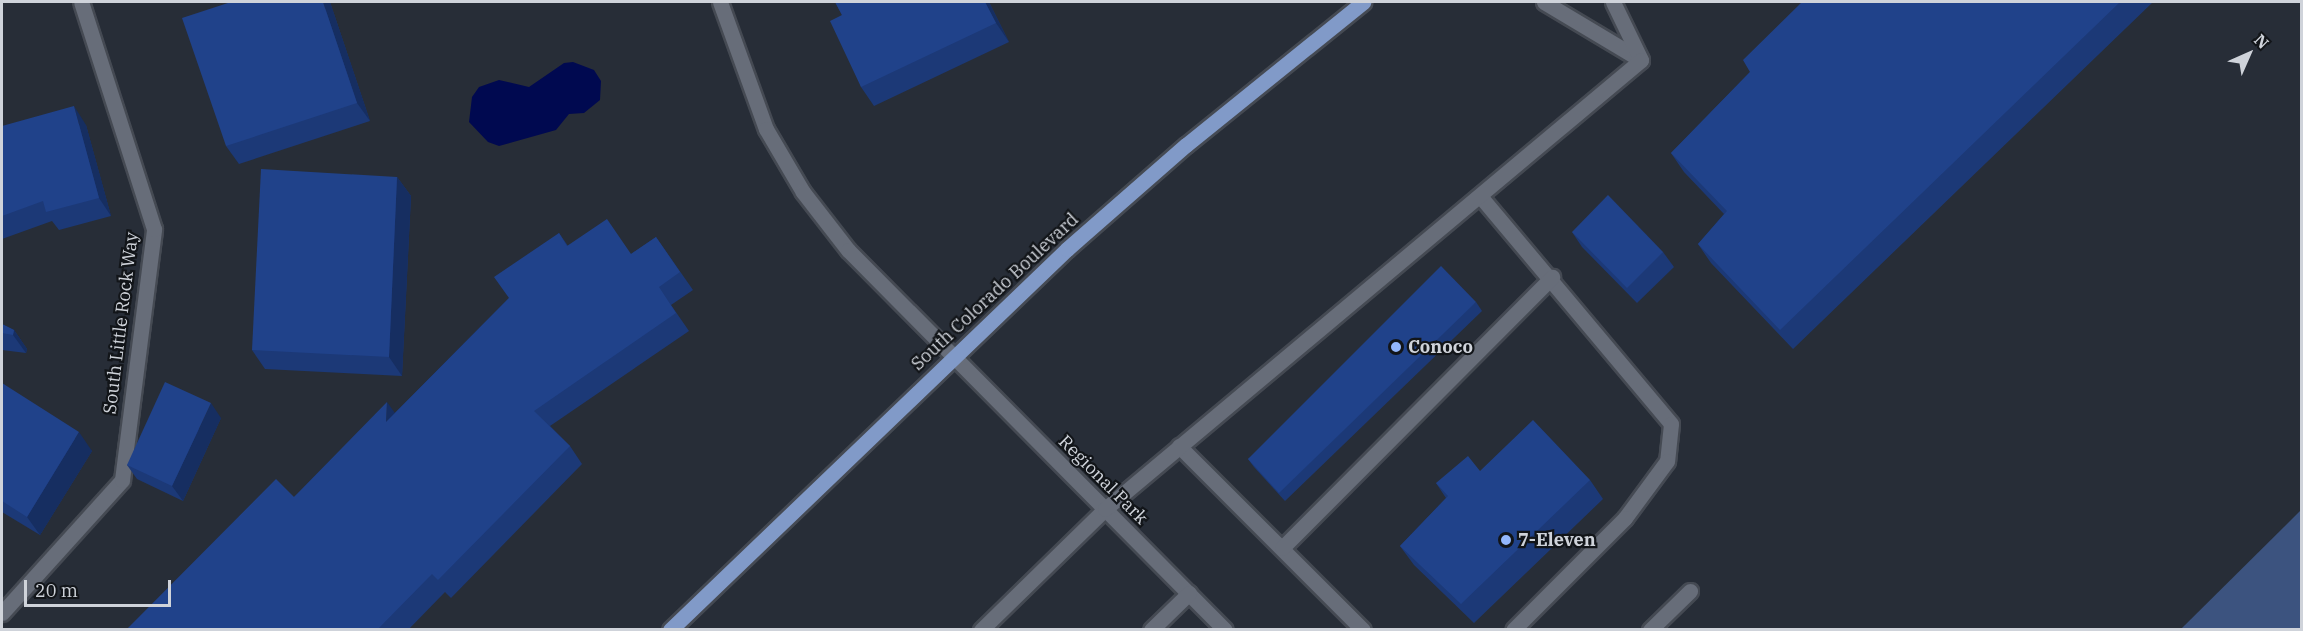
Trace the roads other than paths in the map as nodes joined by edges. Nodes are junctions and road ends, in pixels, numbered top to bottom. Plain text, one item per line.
1 (81, 2) edge
2 (720, 2) edge
3 (1363, 2) edge
4 (1544, 2) edge
5 (1613, 2) edge
6 (1641, 60) junction
7 (1480, 196) junction
8 (1552, 277) junction
9 (953, 357) junction
10 (1179, 446) junction
11 (1105, 509) junction
12 (1282, 548) junction
13 (1690, 591) dead end
14 (1189, 593) junction
15 (2, 613) edge
16 (670, 630) edge
17 (981, 630) edge
18 (1151, 630) edge
19 (1225, 630) edge
20 (1363, 630) edge
21 (1513, 630) edge
22 (1650, 630) edge

1 - 15 lane, South Little Rock Way
2 - 9 lane, Regional Park
3 - 9 main road, South Colorado Boulevard
4 - 6 lane
5 - 6 lane
6 - 7 lane
7 - 8 lane
7 - 10 lane
8 - 12 lane
8 - 21 lane
9 - 11 lane, Regional Park
9 - 16 main road, South Colorado Boulevard
10 - 11 lane
10 - 12 lane
11 - 14 lane, Regional Park
11 - 17 lane
12 - 20 lane
13 - 22 lane
14 - 18 lane
14 - 19 lane, Regional Park

